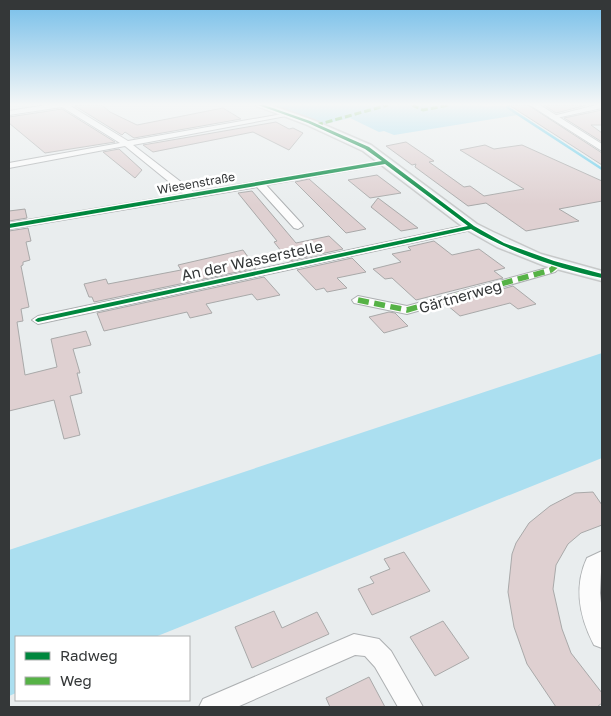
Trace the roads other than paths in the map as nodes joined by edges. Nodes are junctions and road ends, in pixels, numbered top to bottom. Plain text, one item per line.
1 (118, 138) edge
2 (157, 138) edge
3 (347, 138) edge
4 (587, 138) edge
5 (127, 144) junction
6 (602, 148) edge
7 (387, 162) junction
8 (9, 166) edge
9 (259, 183) junction
10 (192, 195) junction
11 (9, 226) edge
12 (298, 226) dead end
13 (472, 227) junction
14 (558, 264) junction
15 (602, 276) edge
16 (358, 300) dead end
17 (38, 320) dead end
18 (602, 559) edge
19 (602, 638) edge
20 (211, 707) edge
21 (410, 707) edge

1 - 5 street
2 - 5 street
3 - 7 main road
4 - 6 street
5 - 8 street
5 - 10 street
7 - 9 street, Wiesenstraße
7 - 13 main road
9 - 10 street, Wiesenstraße
9 - 12 street
10 - 11 street, Wiesenstraße
13 - 14 main road
13 - 17 street, An der Wasserstelle
14 - 15 main road
14 - 16 street, Gärtnerweg
18 - 19 street
20 - 21 street

